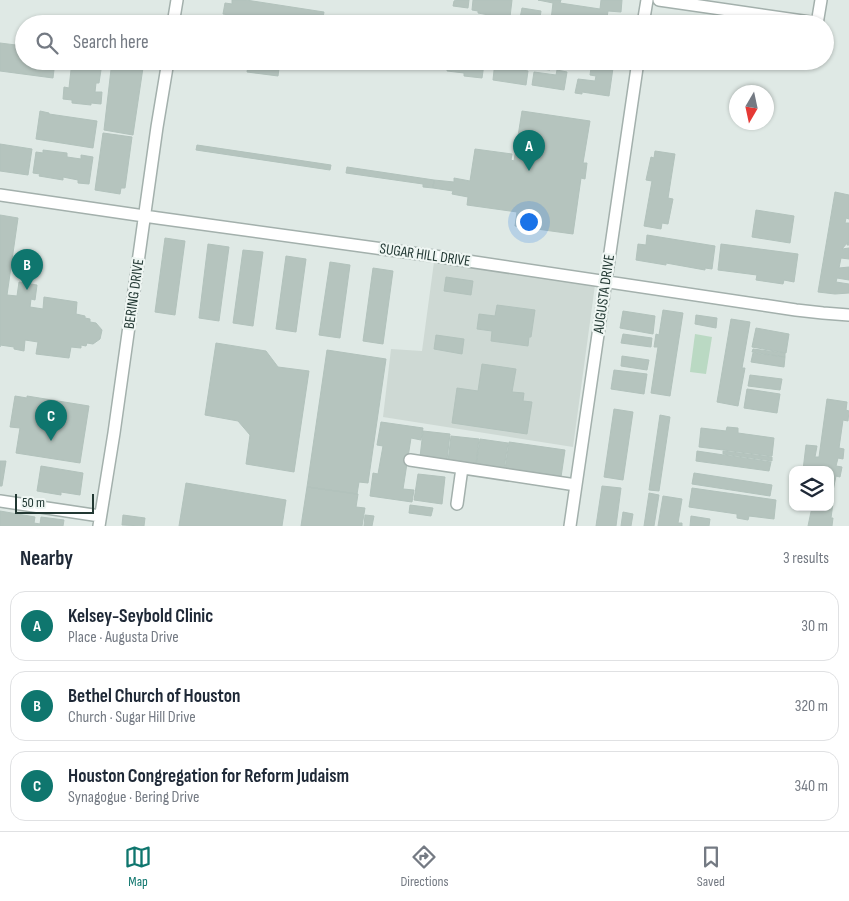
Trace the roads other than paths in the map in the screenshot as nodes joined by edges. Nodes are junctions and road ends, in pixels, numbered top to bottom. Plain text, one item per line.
1 (177, 0) edge
2 (647, 0) edge
3 (659, 0) edge
4 (821, 0) edge
5 (174, 15) edge
6 (645, 15) edge
7 (758, 15) edge
8 (818, 15) edge
9 (166, 70) edge
10 (637, 70) edge
11 (0, 195) edge
12 (145, 216) junction
13 (605, 282) junction
14 (849, 314) edge
15 (410, 460) dead end
16 (462, 468) junction
17 (576, 485) junction
18 (0, 501) edge
19 (457, 504) dead end
20 (99, 521) edge
21 (570, 526) edge

1 - 5 street
2 - 6 street
3 - 7 street
4 - 8 street
9 - 12 street, BERING DRIVE
10 - 13 street, AUGUSTA DRIVE
11 - 12 street, SUGAR HILL DRIVE
12 - 13 street, SUGAR HILL DRIVE
12 - 20 street, BERING DRIVE
13 - 14 street, SUGAR HILL DRIVE
13 - 17 street, AUGUSTA DRIVE
15 - 16 street
16 - 17 street
16 - 19 street
17 - 21 street, AUGUSTA DRIVE
18 - 20 street

